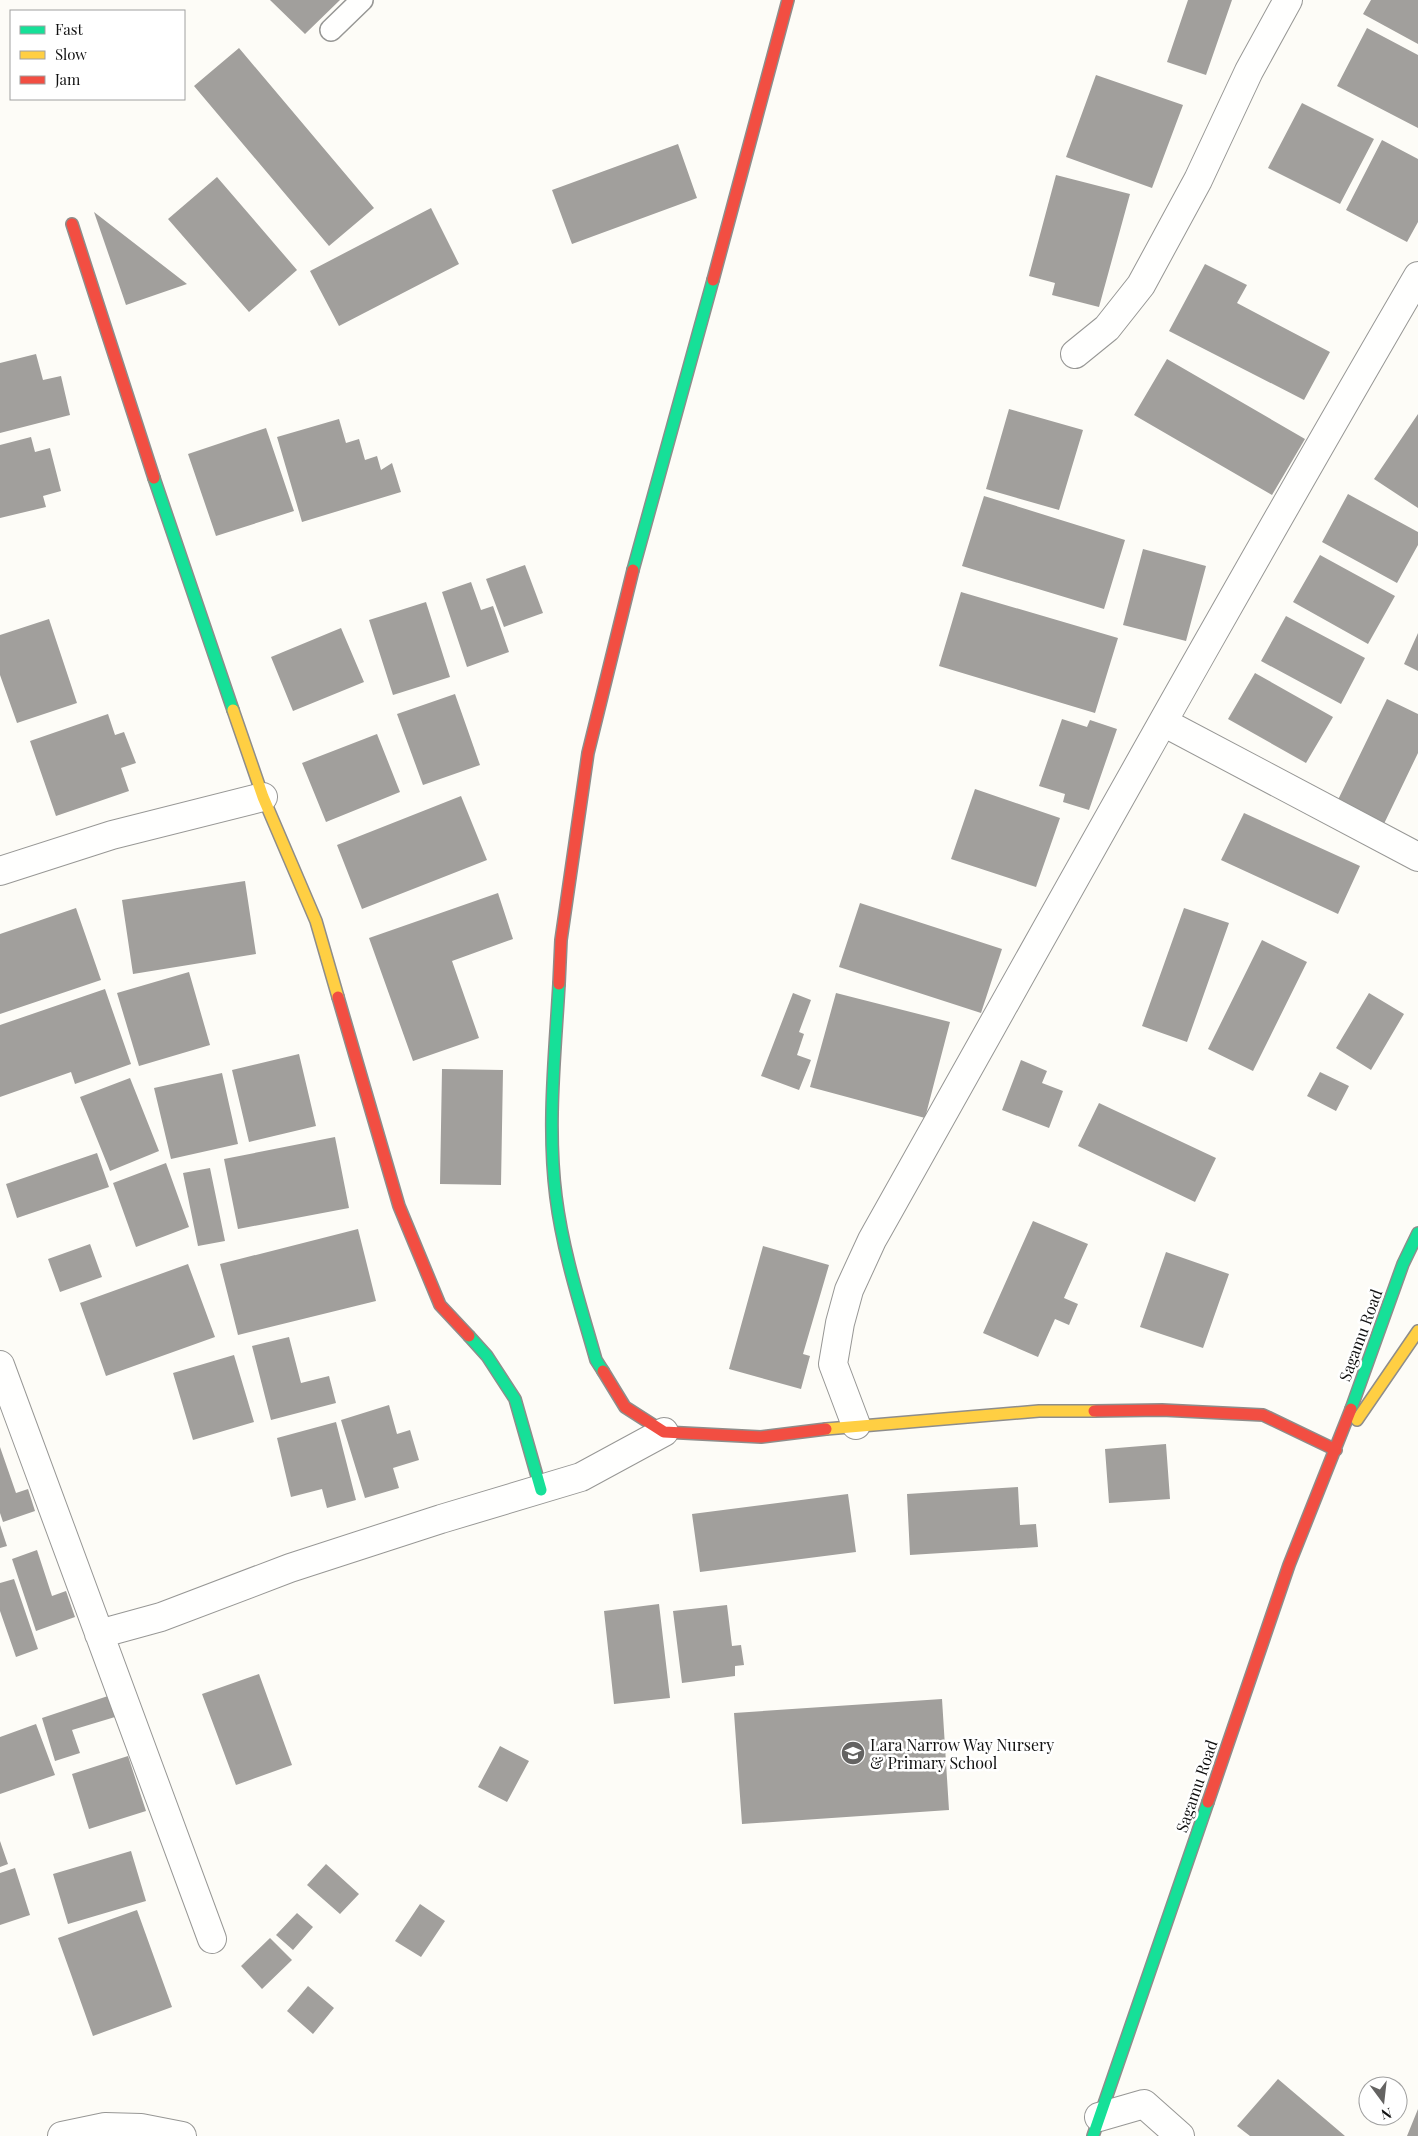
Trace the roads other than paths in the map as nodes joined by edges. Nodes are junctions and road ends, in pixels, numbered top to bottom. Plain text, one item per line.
1 (362, 0) edge
2 (788, 0) edge
3 (1288, 0) edge
4 (331, 30) dead end
5 (72, 224) dead end
6 (1418, 276) edge
7 (1075, 354) dead end
8 (1163, 722) junction
9 (263, 797) junction
10 (1418, 857) edge
11 (0, 871) edge
12 (1418, 1233) edge
13 (1418, 1331) edge
14 (0, 1365) edge
15 (856, 1425) junction
16 (664, 1432) junction
17 (1336, 1450) junction
18 (541, 1490) junction
19 (99, 1634) junction
20 (212, 1939) dead end
21 (1096, 2126) edge
22 (62, 2136) edge
23 (182, 2136) edge
24 (1180, 2136) edge

1 - 4 lane
2 - 16 main road
3 - 7 street
5 - 9 main road
6 - 8 street
8 - 10 street
8 - 15 street
9 - 11 street
9 - 18 main road
12 - 17 main road, Sagamu Road
13 - 17 main road, Sagamu Road
14 - 19 street
15 - 16 main road
15 - 17 main road
16 - 18 street
17 - 21 main road, Sagamu Road
18 - 19 street
19 - 20 street
21 - 24 street
22 - 23 street

